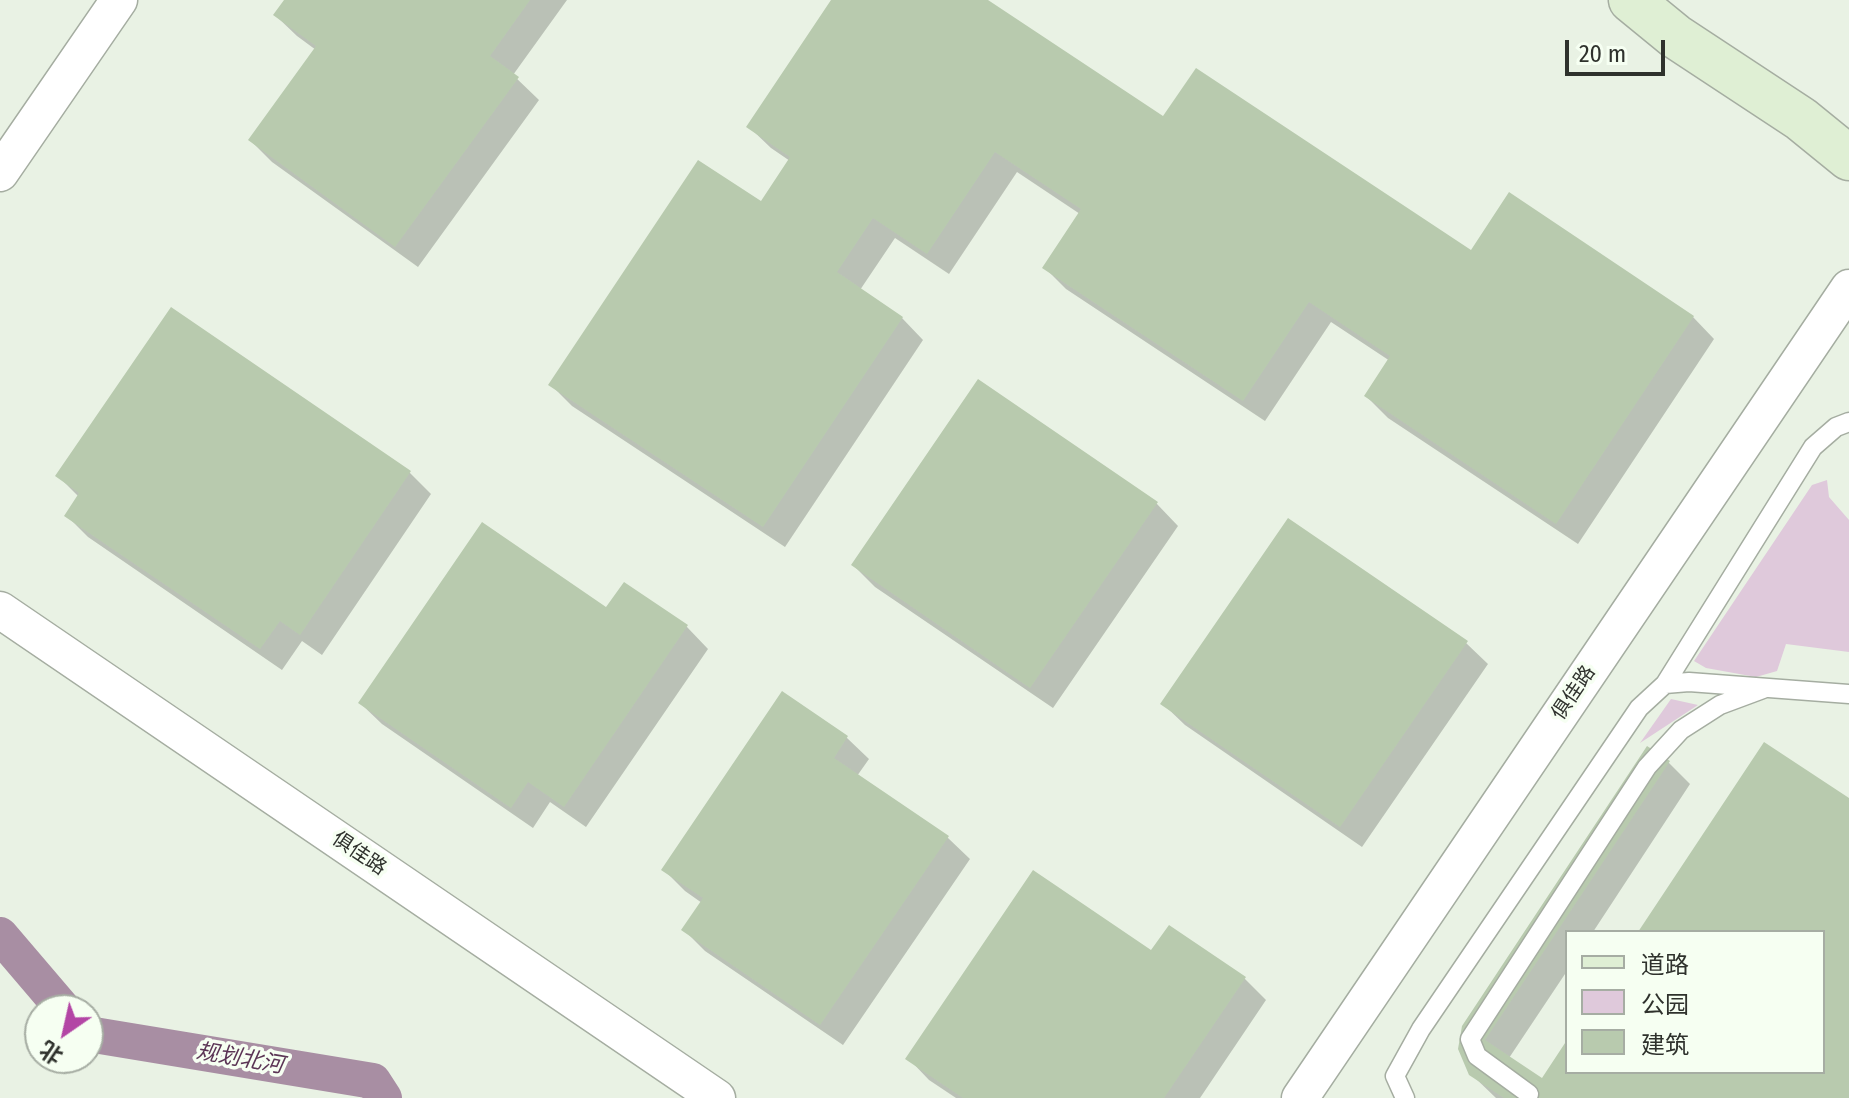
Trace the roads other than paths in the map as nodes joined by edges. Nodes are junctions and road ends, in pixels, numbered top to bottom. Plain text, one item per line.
1 (119, 0) edge
2 (1631, 0) edge
3 (1849, 158) edge
4 (0, 173) edge
5 (1849, 288) edge
6 (1849, 422) edge
7 (0, 610) edge
8 (1665, 684) junction
9 (1769, 687) junction
10 (1849, 694) edge
11 (1529, 1094) dead end
12 (717, 1098) edge
13 (1300, 1098) edge
14 (1405, 1098) edge

1 - 4 street
2 - 3 street
5 - 13 street, 俱佳路
6 - 8 lane
7 - 12 street, 俱佳路
8 - 9 lane
8 - 14 lane
9 - 10 lane
9 - 11 lane

